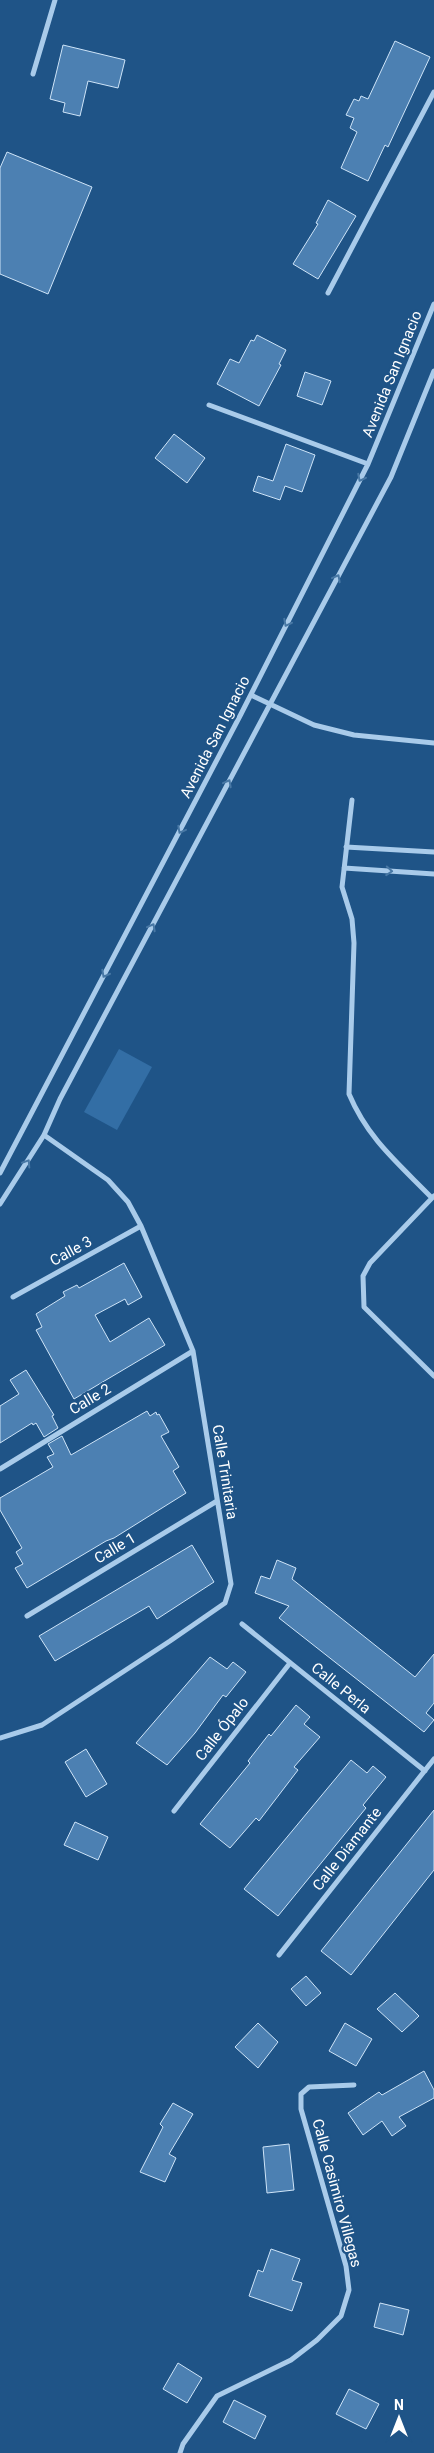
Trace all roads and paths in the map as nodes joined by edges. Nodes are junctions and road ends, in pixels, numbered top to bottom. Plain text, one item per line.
1 (55, 0) edge
2 (33, 74) dead end
3 (434, 92) edge
4 (328, 293) dead end
5 (434, 304) edge
6 (434, 371) edge
7 (209, 405) dead end
8 (368, 464) junction
9 (251, 695) junction
10 (270, 704) junction
11 (434, 743) edge
12 (352, 800) dead end
13 (346, 847) junction
14 (434, 852) edge
15 (344, 868) junction
16 (434, 874) edge
17 (44, 1135) junction
18 (0, 1173) edge
19 (433, 1197) edge
20 (0, 1204) edge
21 (141, 1226) junction
22 (13, 1298) dead end
23 (193, 1351) junction
24 (434, 1376) edge
25 (0, 1469) edge
26 (217, 1501) junction
27 (27, 1616) dead end
28 (242, 1624) dead end
29 (290, 1663) junction
30 (0, 1738) edge
31 (434, 1759) edge
32 (424, 1770) junction
33 (174, 1811) dead end
34 (279, 1955) dead end
35 (354, 2085) dead end
36 (180, 2453) edge

1 - 2 street
3 - 4 street
5 - 8 street, Avenida San Ignacio
10 -> 6 street
7 - 8 street
8 -> 9 street, Avenida San Ignacio
9 - 10 street
9 -> 18 street, Avenida San Ignacio
10 - 11 street
17 -> 10 street
12 - 13 street
13 - 14 street
13 - 15 street
15 -> 16 street
15 - 19 street
20 -> 17 street
17 - 21 street, Calle Trinitaria
19 - 24 street
21 - 22 street, Calle 3
21 - 23 street, Calle Trinitaria
23 - 25 street, Calle 2
23 - 26 street, Calle Trinitaria
26 - 27 street, Calle 1
26 - 30 street, Calle Trinitaria
28 - 29 street, Calle Perla
29 - 32 street, Calle Perla
29 - 33 street, Calle Ópalo
31 - 32 street, Calle Diamante
32 - 34 street, Calle Diamante
35 - 36 street, Calle Casimiro Villegas

